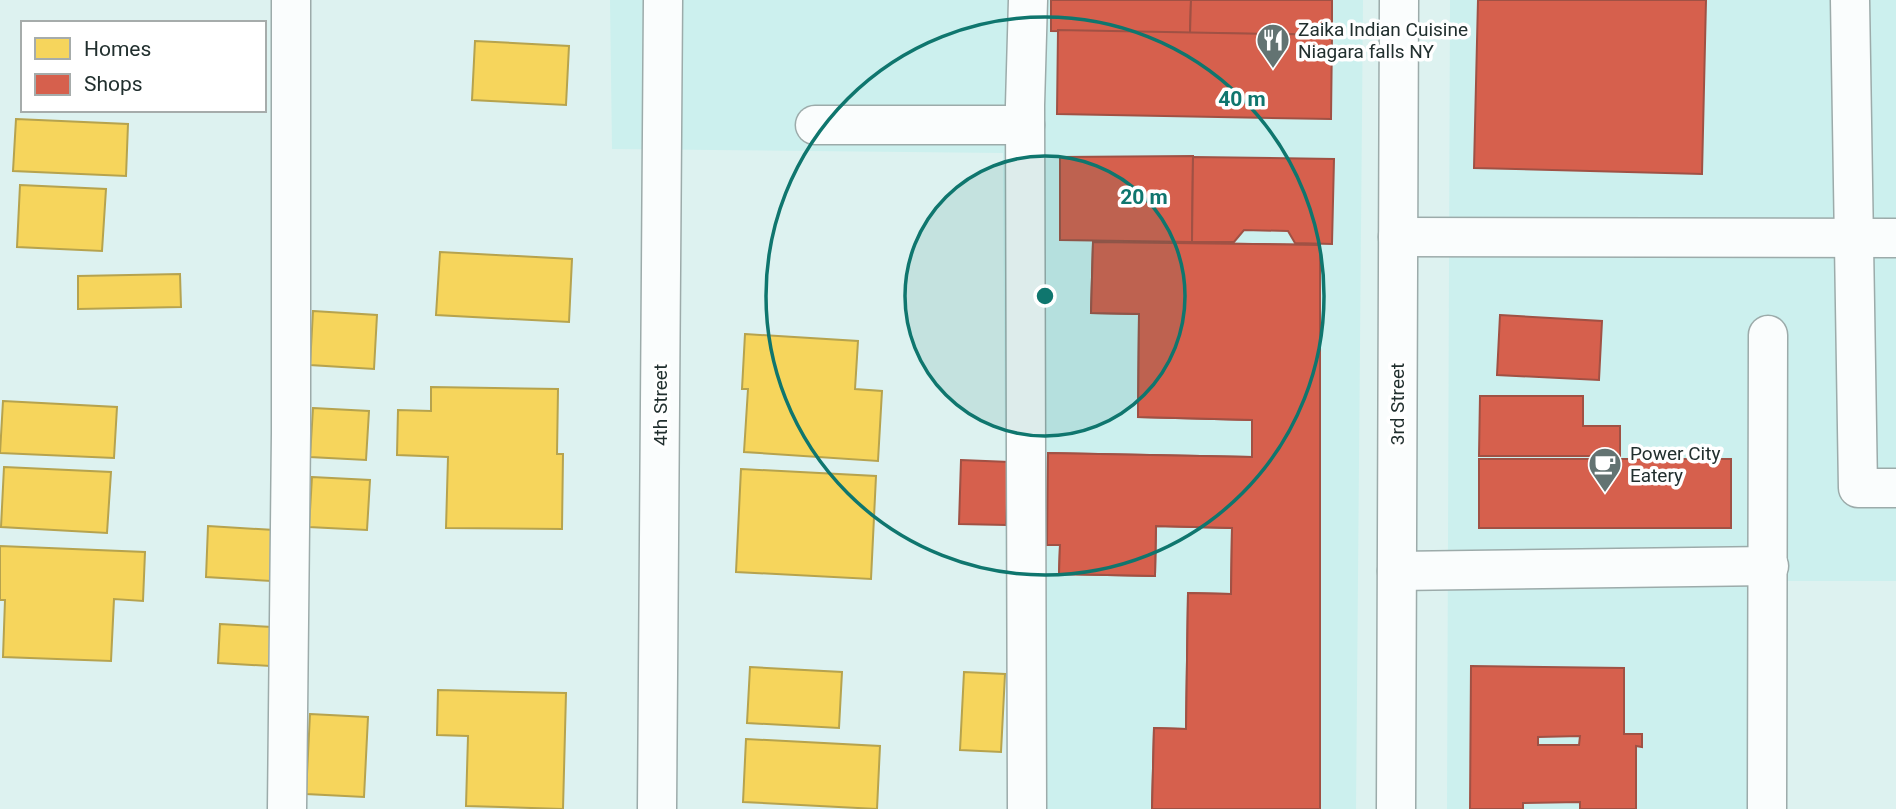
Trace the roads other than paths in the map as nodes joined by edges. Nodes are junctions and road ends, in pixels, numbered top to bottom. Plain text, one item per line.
1 (291, 0) edge
2 (663, 0) edge
3 (1028, 0) edge
4 (1399, 0) edge
5 (1850, 0) edge
6 (815, 125) dead end
7 (1025, 125) junction
8 (1398, 237) junction
9 (1852, 237) junction
10 (1896, 238) edge
11 (1769, 335) dead end
12 (1896, 488) edge
13 (1769, 566) junction
14 (1396, 571) junction
15 (286, 809) edge
16 (657, 809) edge
17 (1027, 809) edge
18 (1396, 809) edge
19 (1767, 809) edge

1 - 15 street
2 - 16 street, 4th Street
3 - 7 street
4 - 8 street, 3rd Street
5 - 9 street
6 - 7 street
7 - 17 street
8 - 9 street
8 - 14 street, 3rd Street
9 - 10 street
9 - 12 street
11 - 13 street
13 - 14 street
13 - 19 street
14 - 18 street, 3rd Street

